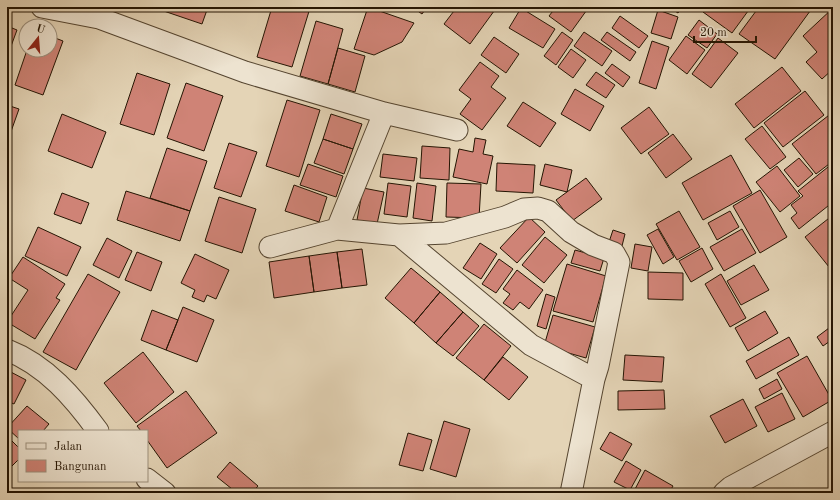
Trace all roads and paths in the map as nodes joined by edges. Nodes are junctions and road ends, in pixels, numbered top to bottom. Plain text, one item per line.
1 (42, 7) edge
2 (102, 13) edge
3 (384, 113) junction
4 (458, 130) dead end
5 (337, 229) junction
6 (400, 235) junction
7 (270, 247) dead end
8 (7, 350) edge
9 (594, 379) junction
10 (97, 430) edge
11 (832, 434) edge
12 (148, 480) edge
13 (165, 493) edge
14 (571, 493) edge
15 (724, 493) edge

1 - 2 street
2 - 3 street
3 - 4 street
3 - 5 street
5 - 6 street
5 - 7 street
6 - 9 street
6 - 9 street
8 - 10 street
9 - 14 street
11 - 15 street
12 - 13 street

